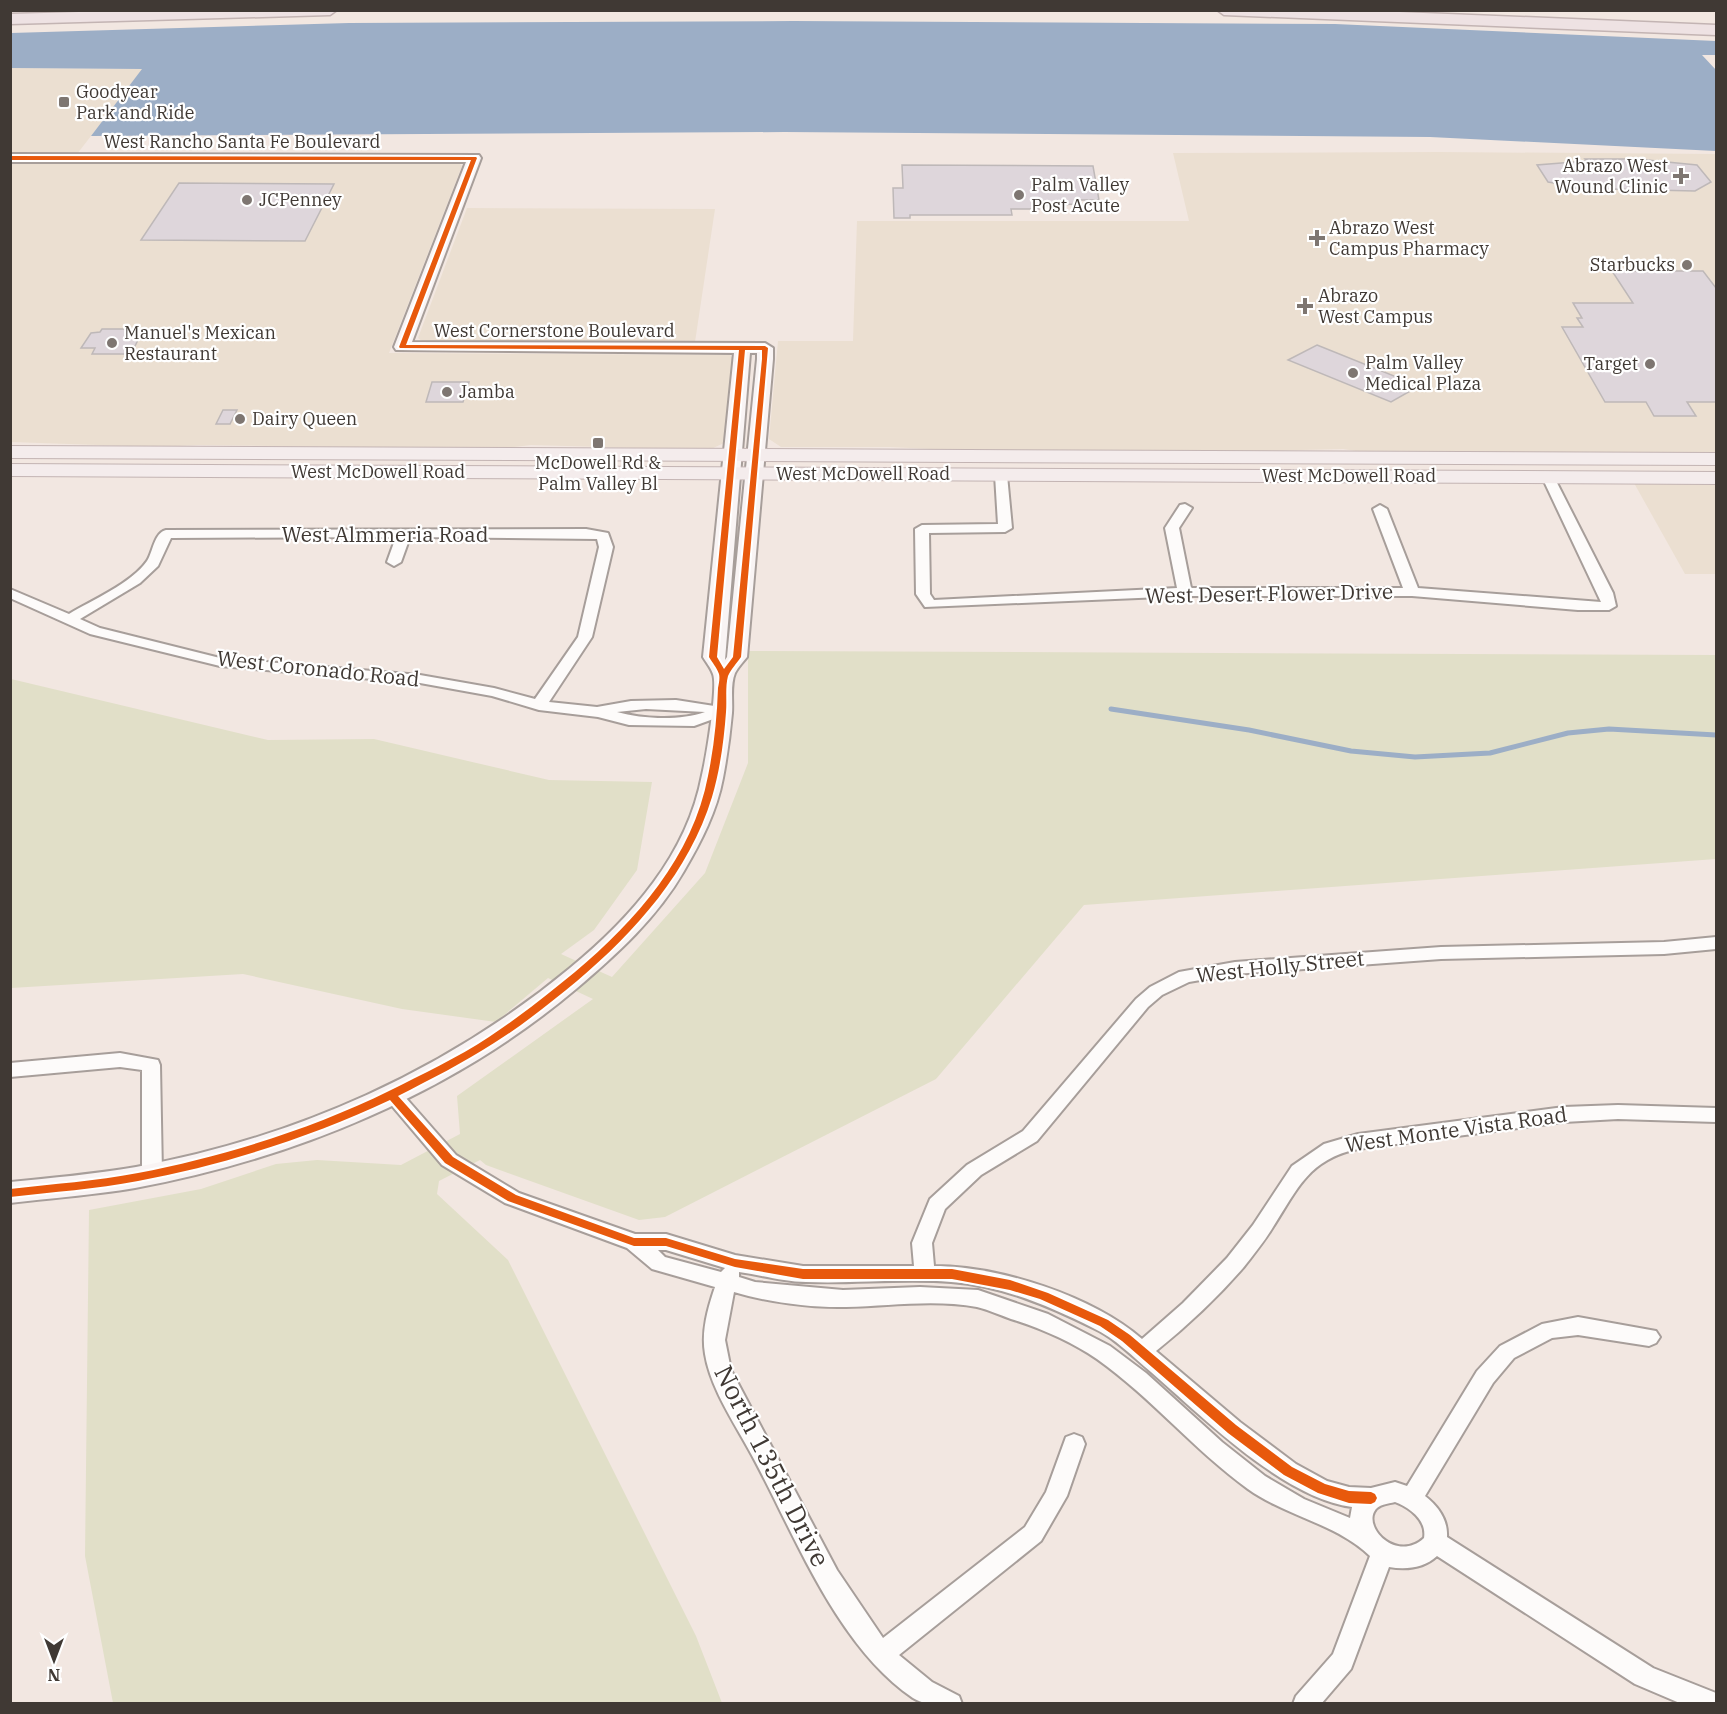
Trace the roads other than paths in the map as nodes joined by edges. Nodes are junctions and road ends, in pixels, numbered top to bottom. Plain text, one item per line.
1 (330, 10) edge
2 (1224, 10) edge
3 (10, 19) edge
4 (1716, 30) edge
5 (10, 158) edge
6 (474, 158) joint
7 (742, 348) junction
8 (10, 452) edge
9 (1716, 459) edge
10 (731, 465) junction
11 (756, 465) junction
12 (10, 470) edge
13 (1001, 475) junction
14 (1548, 477) junction
15 (1716, 478) edge
16 (1185, 508) dead end
17 (1380, 509) dead end
18 (404, 535) junction
19 (394, 562) dead end
20 (1185, 592) junction
21 (1412, 592) junction
22 (10, 593) edge
23 (69, 620) junction
24 (724, 676) junction
25 (539, 705) junction
26 (722, 711) junction
27 (1716, 943) edge
28 (10, 1070) edge
29 (391, 1094) junction
30 (1716, 1115) edge
31 (152, 1174) junction
32 (10, 1193) edge
33 (634, 1242) junction
34 (735, 1263) junction
35 (925, 1274) junction
36 (727, 1284) junction
37 (1648, 1337) dead end
38 (1143, 1350) junction
39 (1074, 1444) dead end
40 (1412, 1497) junction
41 (1371, 1498) junction
42 (1434, 1541) junction
43 (1376, 1546) junction
44 (881, 1655) junction
45 (950, 1704) edge
46 (1305, 1704) edge
47 (1713, 1704) edge

1 - 3 highway
2 - 4 highway
5 - 6 street, West Rancho Santa Fe Boulevard
6 - 7 street, West Cornerstone Boulevard
7 - 10 street
7 - 11 street, West Cornerstone Boulevard
8 - 10 main road, West McDowell Road
9 - 11 main road, West McDowell Road
10 - 11 main road, West McDowell Road
10 - 12 main road, West McDowell Road
10 - 24 street
11 - 13 main road, West McDowell Road
11 - 24 street
13 - 14 main road, West McDowell Road
13 - 20 street, West Desert Flower Drive
14 - 15 main road, West McDowell Road
14 - 21 street, West Desert Flower Drive
16 - 20 street
17 - 21 street
18 - 19 street
18 - 23 street, West Almmeria Road
18 - 25 street, West Almmeria Road
20 - 21 street, West Desert Flower Drive
22 - 23 street, West Coronado Road
23 - 25 street, West Coronado Road
24 - 26 street
25 - 26 street, West Coronado Road
26 - 29 street
27 - 35 street, West Holly Street
28 - 31 street
29 - 31 street
29 - 33 street
30 - 38 street, West Monte Vista Road
31 - 32 street
33 - 34 street
33 - 36 street
34 - 35 street
34 - 36 street, North 135th Drive
35 - 38 street
36 - 43 street
36 - 44 street, North 135th Drive
37 - 40 street
38 - 41 street
39 - 44 street
40 - 41 street
40 - 42 street
41 - 43 street
42 - 43 street
42 - 47 street
43 - 46 street
44 - 45 street, North 135th Drive

